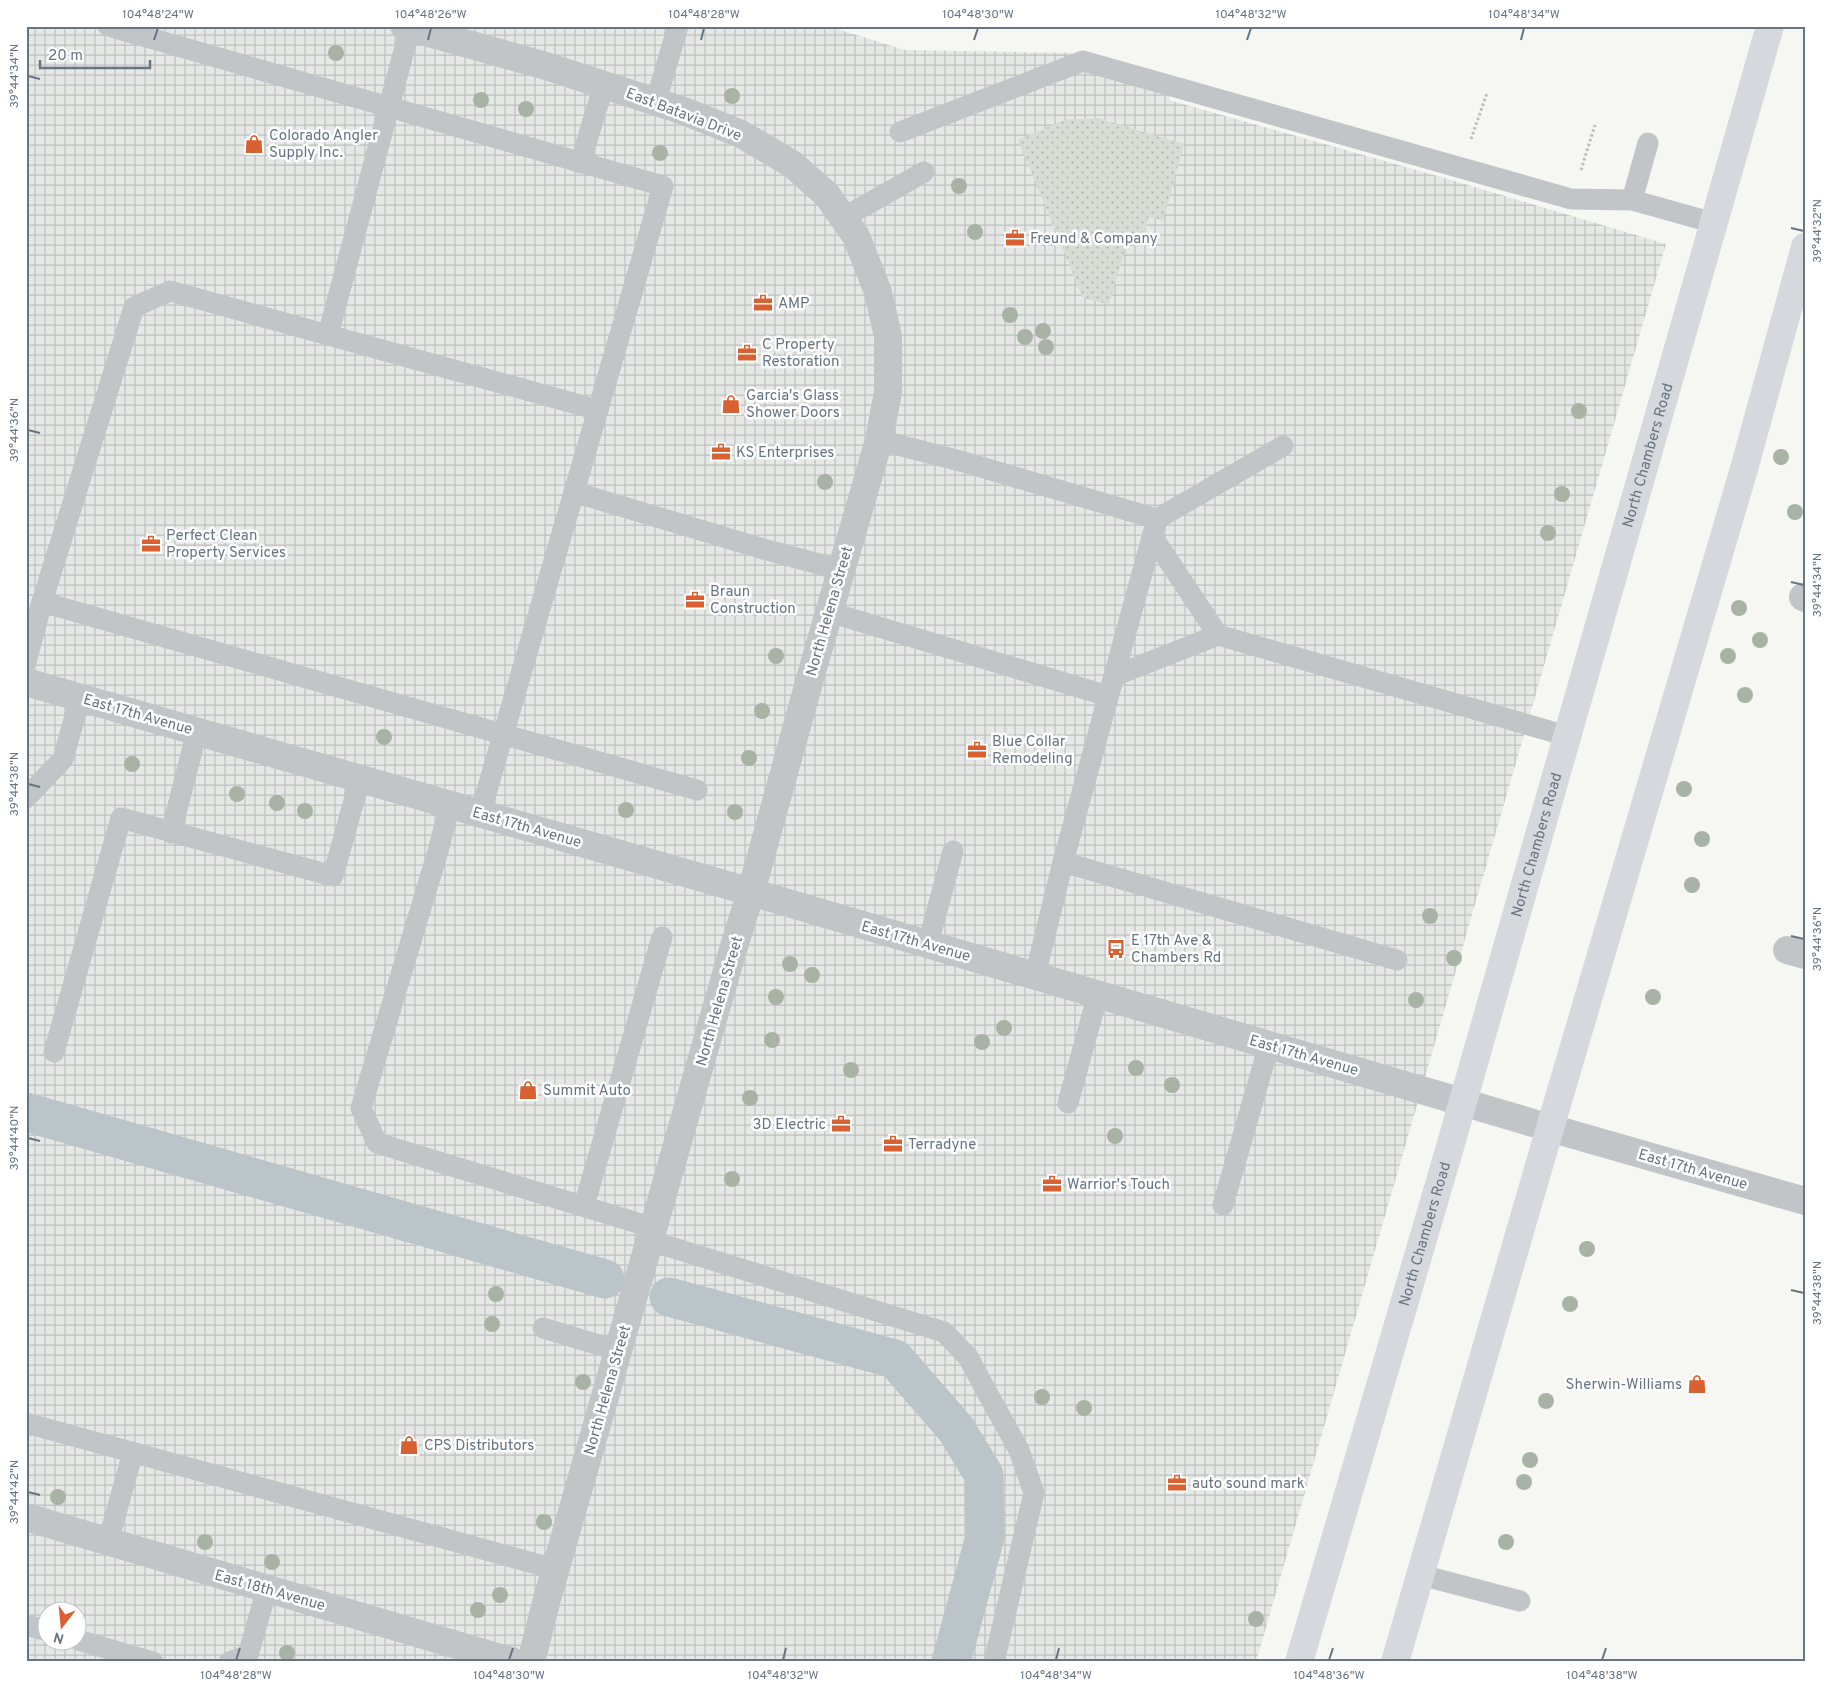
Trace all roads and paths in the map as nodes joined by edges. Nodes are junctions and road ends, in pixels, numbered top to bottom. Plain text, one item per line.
1 (108, 26) edge
2 (678, 26) edge
3 (1770, 26) edge
4 (407, 27) edge
5 (604, 85) junction
6 (1487, 93) dead end
7 (656, 102) junction
8 (389, 107) junction
9 (1595, 125) dead end
10 (900, 132) dead end
11 (1648, 143) dead end
12 (580, 163) junction
13 (1461, 168) junction
14 (924, 172) dead end
15 (1571, 199) junction
16 (1632, 200) junction
17 (843, 218) junction
18 (1714, 223) junction
19 (1805, 247) edge
20 (328, 335) junction
21 (888, 336) joint
22 (598, 410) junction
23 (879, 440) junction
24 (1283, 446) dead end
25 (574, 492) junction
26 (1155, 527) junction
27 (841, 570) junction
28 (42, 602) junction
29 (829, 612) junction
30 (1218, 635) junction
31 (26, 662) edge
32 (26, 682) edge
33 (1111, 686) junction
34 (80, 698) junction
35 (197, 731) junction
36 (504, 735) junction
37 (1567, 736) junction
38 (360, 779) junction
39 (697, 790) dead end
40 (26, 798) edge
41 (450, 805) junction
42 (480, 814) junction
43 (170, 833) junction
44 (953, 851) dead end
45 (1063, 862) junction
46 (751, 892) junction
47 (662, 937) dead end
48 (928, 944) junction
49 (1397, 960) dead end
50 (1035, 976) junction
51 (1098, 994) junction
52 (1269, 1044) junction
53 (54, 1052) dead end
54 (1463, 1101) junction
55 (1068, 1103) dead end
56 (1550, 1128) junction
57 (1805, 1201) edge
58 (1223, 1205) dead end
59 (584, 1206) junction
60 (653, 1234) junction
61 (543, 1328) dead end
62 (618, 1351) junction
63 (26, 1423) edge
64 (133, 1452) junction
65 (26, 1517) edge
66 (108, 1542) junction
67 (555, 1569) junction
68 (1422, 1575) junction
69 (267, 1588) junction
70 (1520, 1601) dead end
71 (26, 1625) edge
72 (38, 1629) edge
73 (88, 1643) edge
74 (153, 1662) edge
75 (229, 1662) edge
76 (514, 1662) edge
77 (531, 1662) edge
78 (994, 1662) edge
79 (1300, 1662) edge
80 (1395, 1662) edge

1 - 8 lane
2 - 7 lane
3 - 18 main road, North Chambers Road
4 - 5 street, East Batavia Drive
4 - 8 lane
5 - 7 street, East Batavia Drive
5 - 12 lane
6 - 13 path
7 - 17 street, East Batavia Drive
8 - 12 lane
8 - 20 lane
9 - 15 path
10 - 13 lane
11 - 16 lane
12 - 22 lane
13 - 15 lane
14 - 17 lane
15 - 16 lane
16 - 18 lane
17 - 21 street, East Batavia Drive
18 - 37 main road, North Chambers Road
19 - 56 main road
20 - 22 lane
20 - 28 lane
21 - 23 street, North Helena Street
22 - 25 lane
23 - 26 lane
23 - 27 street, North Helena Street
24 - 26 lane
25 - 27 lane
25 - 36 lane
26 - 30 lane
26 - 33 lane
27 - 29 street, North Helena Street
28 - 31 lane
28 - 36 lane
29 - 33 lane
29 - 46 street, North Helena Street
30 - 33 lane
30 - 37 lane
32 - 34 street, East 17th Avenue
33 - 45 lane
34 - 35 street, East 17th Avenue
34 - 40 lane
35 - 38 street, East 17th Avenue
35 - 43 lane
36 - 39 lane
36 - 42 lane
37 - 54 main road, North Chambers Road
38 - 41 street, East 17th Avenue
38 - 43 lane
41 - 42 street, East 17th Avenue
41 - 59 lane
42 - 46 street, East 17th Avenue
43 - 53 lane
44 - 48 lane
45 - 49 lane
45 - 50 lane
46 - 48 street, East 17th Avenue
46 - 60 street, North Helena Street
47 - 59 lane
48 - 50 street, East 17th Avenue
50 - 51 street, East 17th Avenue
51 - 52 street, East 17th Avenue
51 - 55 lane
52 - 54 street, East 17th Avenue
52 - 58 lane
54 - 56 street, East 17th Avenue
54 - 79 main road, North Chambers Road
56 - 57 street, East 17th Avenue
56 - 68 main road
59 - 60 lane
60 - 62 street, North Helena Street
60 - 78 lane
61 - 62 lane
62 - 67 street, North Helena Street
63 - 64 lane
64 - 66 lane
64 - 67 lane
65 - 66 street, East 18th Avenue
66 - 69 street, East 18th Avenue
67 - 77 street, North Helena Street
68 - 70 lane
68 - 80 main road
69 - 75 lane
69 - 76 street, East 18th Avenue
71 - 72 lane
73 - 74 lane

